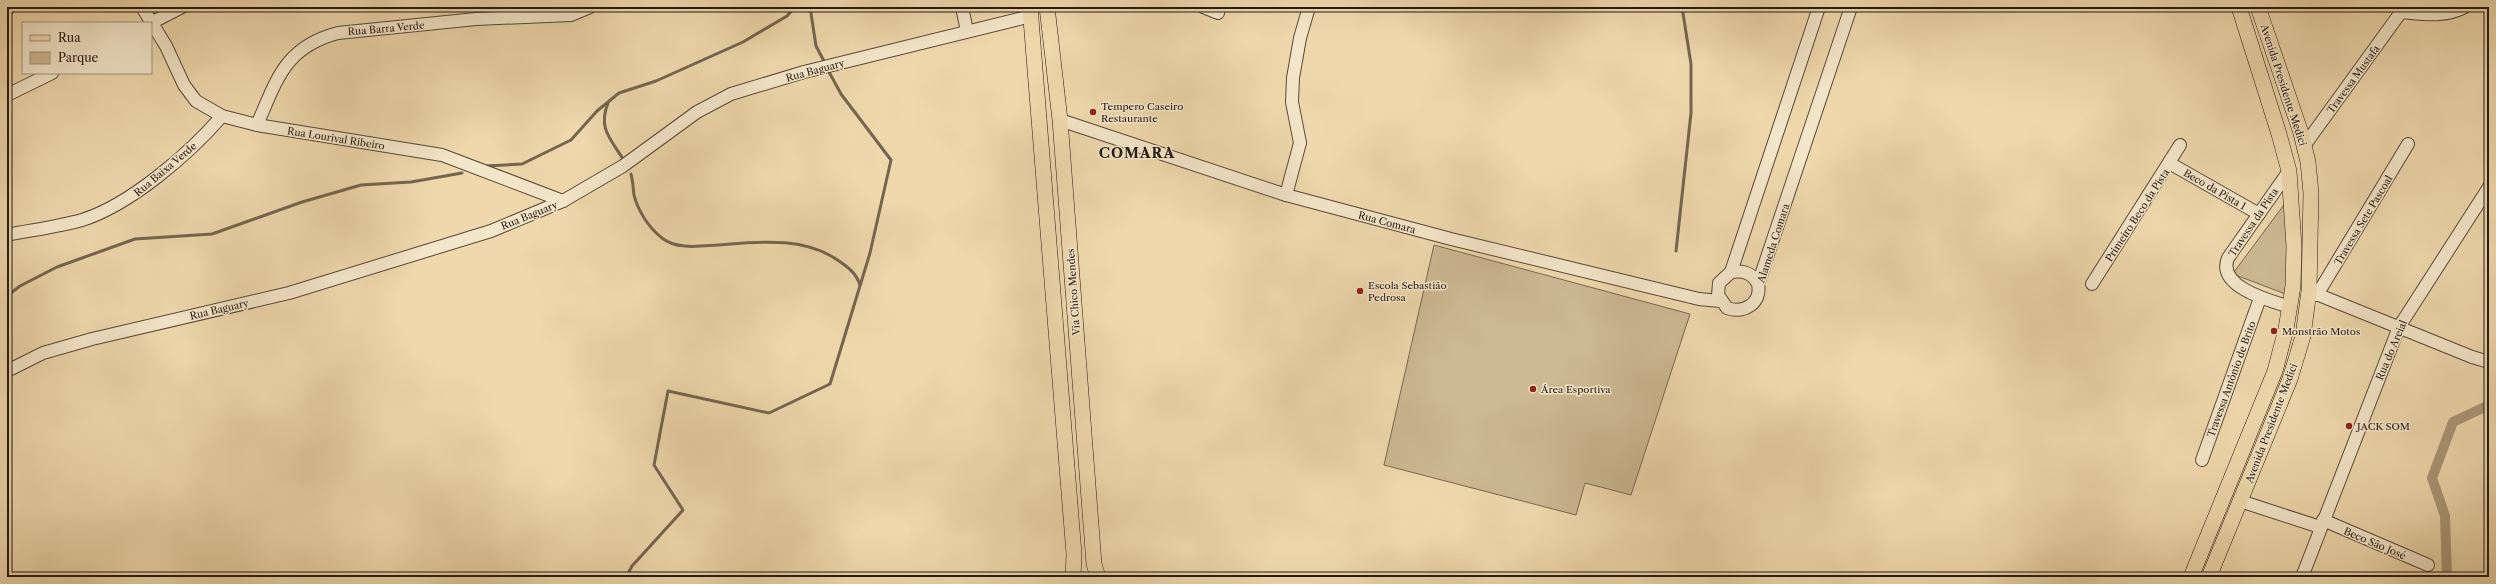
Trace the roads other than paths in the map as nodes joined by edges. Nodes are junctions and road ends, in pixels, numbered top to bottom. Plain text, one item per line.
1 (10, 7) edge
2 (142, 7) edge
3 (182, 7) edge
4 (590, 7) edge
5 (962, 7) edge
6 (1047, 7) edge
7 (1203, 7) edge
8 (1309, 7) edge
9 (1819, 7) edge
10 (1851, 7) edge
11 (2239, 7) edge
12 (2465, 7) edge
13 (7, 9) edge
14 (2262, 9) edge
15 (2400, 9) edge
16 (1030, 11) edge
17 (1218, 13) dead end
18 (151, 22) edge
19 (152, 23) edge
20 (968, 31) junction
21 (50, 74) edge
22 (7, 95) edge
23 (222, 116) junction
24 (1060, 120) junction
25 (257, 125) junction
26 (2408, 144) dead end
27 (2180, 145) dead end
28 (2304, 146) junction
29 (2170, 164) junction
30 (2288, 171) junction
31 (2489, 187) edge
32 (1286, 194) junction
33 (563, 201) junction
34 (2259, 214) junction
35 (7, 235) edge
36 (1732, 272) junction
37 (1758, 284) junction
38 (2092, 284) dead end
39 (2313, 293) junction
40 (2260, 298) junction
41 (1720, 301) junction
42 (2290, 307) junction
43 (2399, 327) junction
44 (2489, 362) edge
45 (7, 371) edge
46 (2202, 460) dead end
47 (2240, 501) junction
48 (2321, 524) junction
49 (2428, 565) dead end
50 (1072, 577) edge
51 (1098, 577) edge
52 (2191, 577) edge
53 (2209, 577) edge
54 (2302, 577) edge

1 - 13 street
2 - 18 street, Rua Lourival Ribeiro
3 - 19 street
4 - 25 street, Rua Barra Verde
5 - 20 street
6 - 24 main road, Via Chico Mendes
7 - 17 street
8 - 32 street
9 - 36 street
10 - 37 street, Alameda Comara
11 - 30 main road, Avenida Presidente Medici
12 - 15 street, Travessa Mustafa
14 - 28 main road, Avenida Presidente Medici
15 - 28 street, Travessa Mustafa
16 - 20 street, Rua Baguary
16 - 50 main road, Via Chico Mendes
19 - 23 street, Rua Lourival Ribeiro
20 - 33 street, Rua Baguary
21 - 22 street
23 - 25 street, Rua Lourival Ribeiro
23 - 35 street, Rua Baixa Verde
24 - 32 street, Rua Comara
24 - 51 main road, Via Chico Mendes
25 - 33 street, Rua Lourival Ribeiro
26 - 39 street, Travessa Sete Pascoal
27 - 29 street, Primeiro Beco da Pista
28 - 39 main road, Avenida Presidente Medici
29 - 34 street, Beco da Pista 1
29 - 38 street, Primeiro Beco da Pista
30 - 34 street, Travessa da Pista
30 - 42 main road, Avenida Presidente Medici
31 - 43 street, Rua do Areial
32 - 41 street, Rua Comara
33 - 45 street, Rua Baguary
34 - 40 street, Travessa da Pista
36 - 37 street
36 - 41 street
37 - 41 street, Alameda Comara
39 - 43 street
39 - 47 main road, Avenida Presidente Medici
40 - 42 street, Travessa da Pista
40 - 46 street, Travessa Antônio de Brito
42 - 52 main road, Avenida Presidente Medici
43 - 44 street
43 - 48 street, Rua do Areial
47 - 48 street, Beco São José
47 - 53 main road, Avenida Presidente Medici
48 - 49 street, Beco São José
48 - 54 street, Rua do Areial

